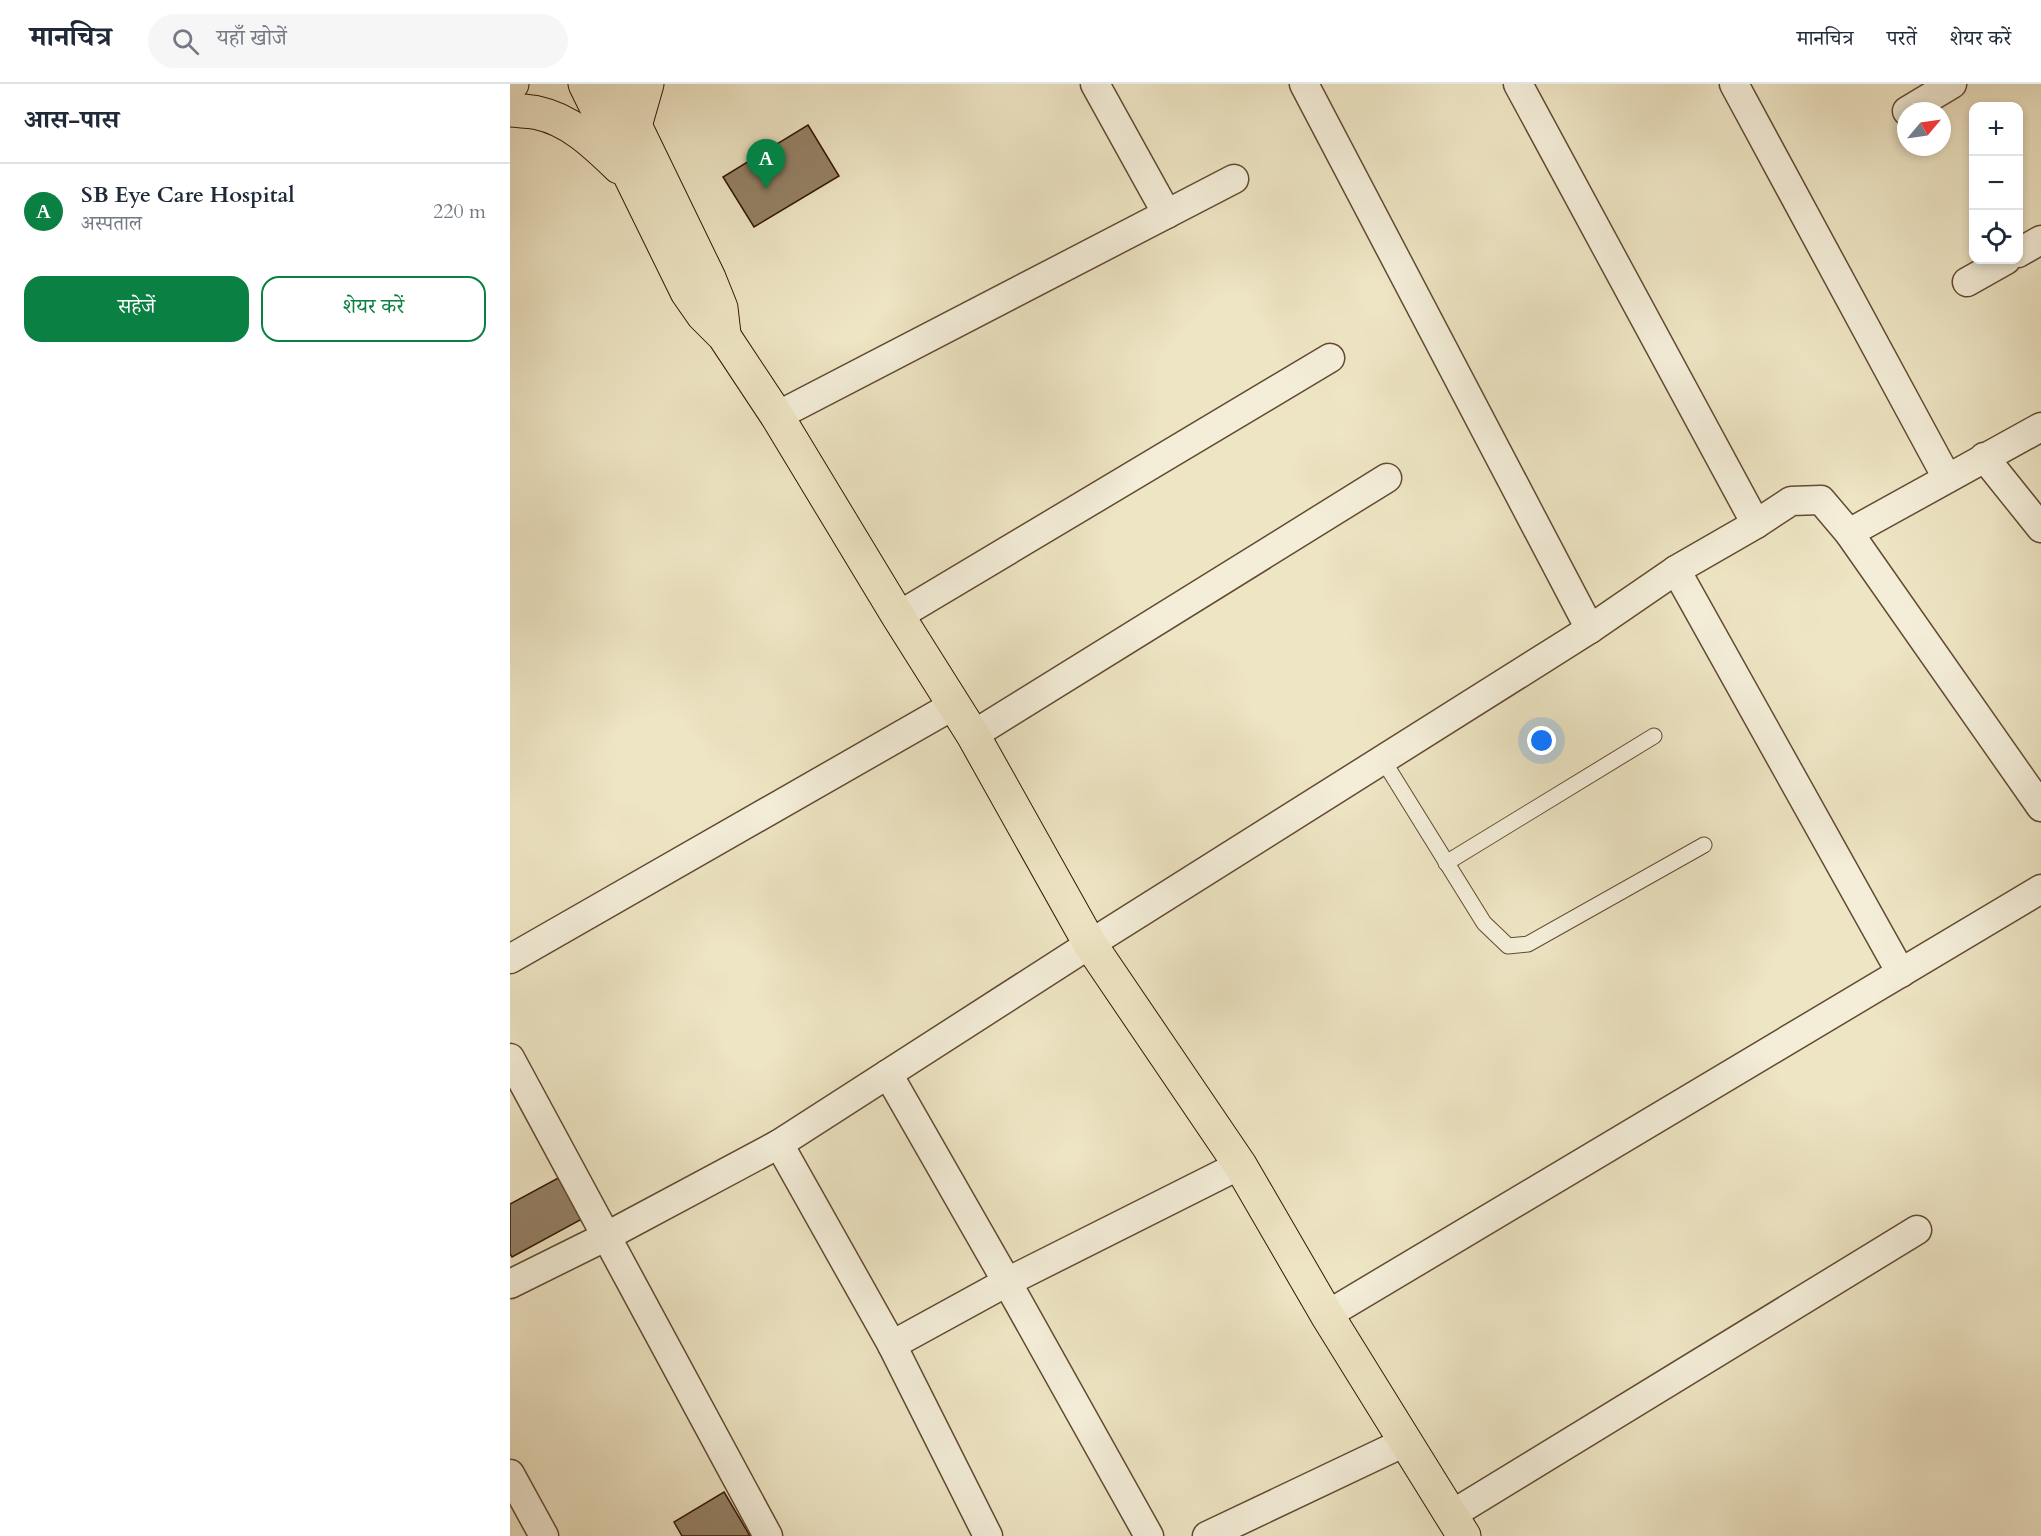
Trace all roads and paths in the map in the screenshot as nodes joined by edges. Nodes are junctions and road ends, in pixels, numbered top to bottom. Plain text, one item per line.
1 (585, 84) edge
2 (615, 84) edge
3 (647, 84) edge
4 (1095, 84) edge
5 (1304, 84) edge
6 (1518, 84) edge
7 (1734, 84) edge
8 (1952, 84) edge
9 (1921, 102) edge
10 (510, 110) edge
11 (635, 126) junction
12 (1234, 179) dead end
13 (633, 181) junction
14 (1167, 214) junction
15 (2041, 240) edge
16 (2023, 251) edge
17 (1999, 264) edge
18 (1967, 282) dead end
19 (724, 336) junction
20 (1330, 358) dead end
21 (777, 416) junction
22 (2041, 427) edge
23 (1984, 457) junction
24 (1947, 477) junction
25 (1387, 478) dead end
26 (1756, 524) junction
27 (2041, 528) edge
28 (1850, 533) junction
29 (1676, 570) junction
30 (898, 616) junction
31 (1590, 628) junction
32 (954, 705) junction
33 (973, 735) junction
34 (1654, 736) dead end
35 (1383, 760) junction
36 (2041, 807) edge
37 (1704, 845) dead end
38 (1446, 862) junction
39 (2041, 889) edge
40 (1090, 944) junction
41 (510, 959) edge
42 (1901, 973) junction
43 (510, 1058) edge
44 (888, 1074) junction
45 (779, 1144) junction
46 (1240, 1166) junction
47 (1917, 1230) dead end
48 (607, 1236) junction
49 (1007, 1282) junction
50 (510, 1284) edge
51 (1327, 1315) junction
52 (892, 1345) junction
53 (1405, 1442) junction
54 (510, 1474) edge
55 (1457, 1526) edge
56 (544, 1536) edge
57 (768, 1536) edge
58 (988, 1536) edge
59 (1149, 1536) edge
60 (1207, 1536) edge

1 - 13 highway
2 - 11 highway
3 - 11 highway
4 - 14 street
5 - 31 street
6 - 26 street
7 - 24 street
8 - 9 street
10 - 13 highway
11 - 19 highway
12 - 14 street
13 - 19 highway
14 - 21 street
15 - 16 street
17 - 18 street
19 - 21 highway
20 - 30 street
21 - 30 highway
22 - 23 street
23 - 24 street
23 - 27 street
24 - 28 street
25 - 33 street
26 - 28 street
26 - 29 street
28 - 36 street
29 - 31 street
29 - 42 street
30 - 32 highway
31 - 35 street
32 - 33 highway
32 - 41 street
33 - 40 highway
34 - 38 lane
35 - 38 lane
35 - 40 street
37 - 38 lane
39 - 42 street
40 - 44 street
40 - 46 highway
42 - 51 street
43 - 48 street
44 - 45 street
44 - 49 street
45 - 48 street
45 - 52 street
46 - 49 street
46 - 51 highway
47 - 55 street
48 - 50 street
48 - 57 street
49 - 52 street
49 - 59 street
51 - 53 highway
52 - 58 street
53 - 55 highway
53 - 60 street
54 - 56 street

